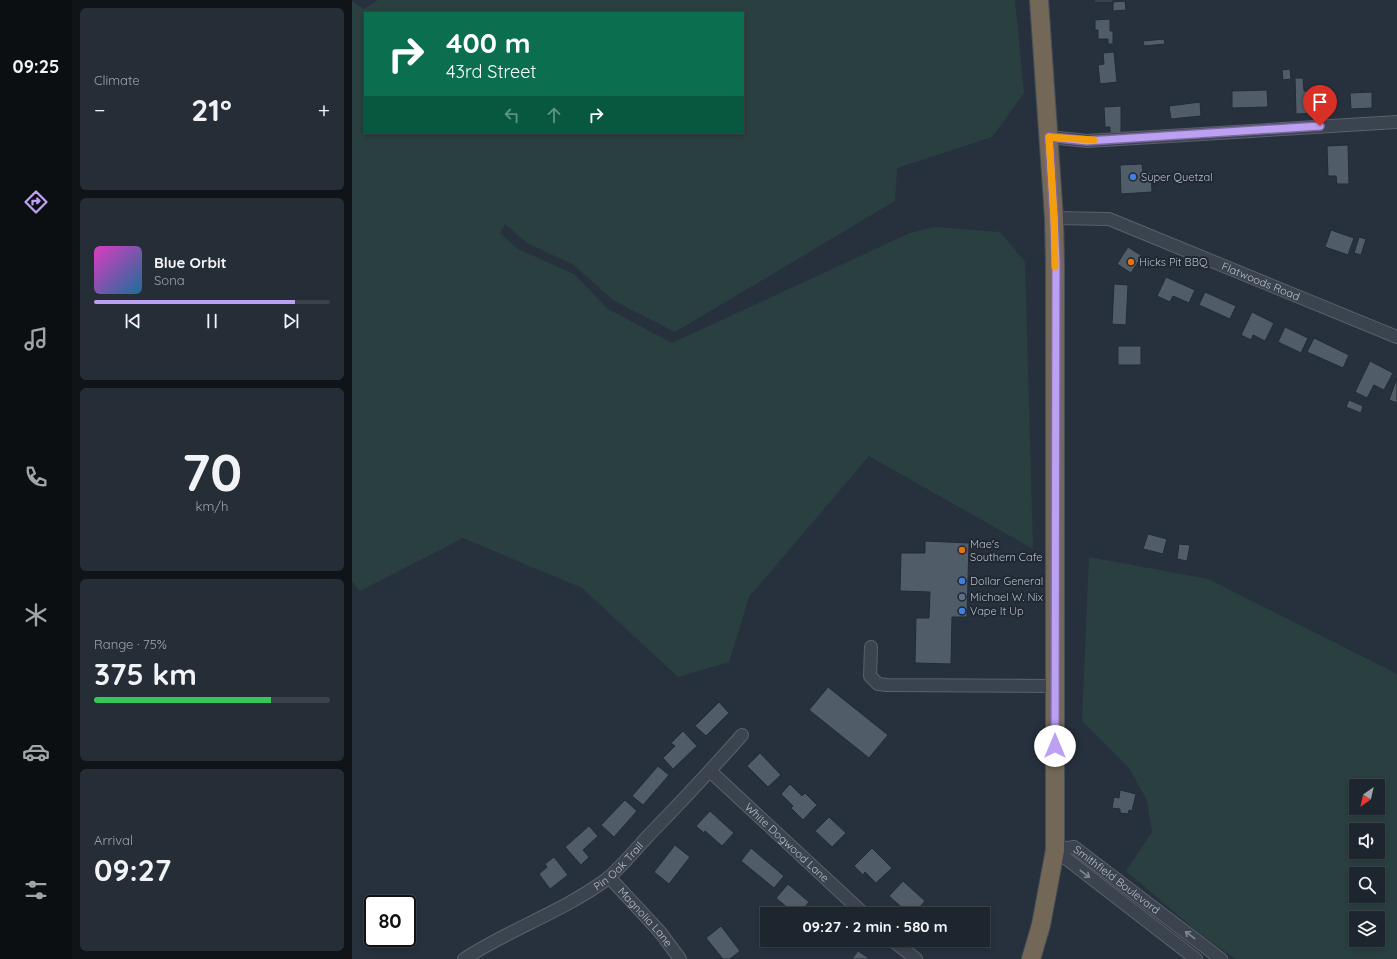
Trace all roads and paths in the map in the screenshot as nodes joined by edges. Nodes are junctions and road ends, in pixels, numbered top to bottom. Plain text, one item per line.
1 (1039, 0) edge
2 (1397, 122) edge
3 (1049, 137) junction
4 (1054, 218) junction
5 (1397, 338) edge
6 (870, 647) dead end
7 (1055, 686) junction
8 (742, 735) dead end
9 (710, 771) junction
10 (1054, 850) junction
11 (609, 877) junction
12 (856, 907) edge
13 (901, 947) edge
14 (464, 959) edge
15 (680, 959) edge
16 (916, 959) edge
17 (1031, 959) edge
18 (1196, 959) edge
19 (1221, 959) edge

1 - 3 highway
2 - 3 street
3 - 4 highway
4 - 5 street, Flatwoods Road
4 - 7 highway
6 - 7 street
7 - 10 highway
8 - 9 street, Pin Oak Trail
9 - 11 street, Pin Oak Trail
9 - 12 street, White Dogwood Lane
10 - 17 highway
10 -> 18 street, Smithfield Boulevard
19 -> 10 street, Smithfield Boulevard
11 - 14 street, Pin Oak Trail
11 - 15 street, Magnolia Lane
13 - 16 street

